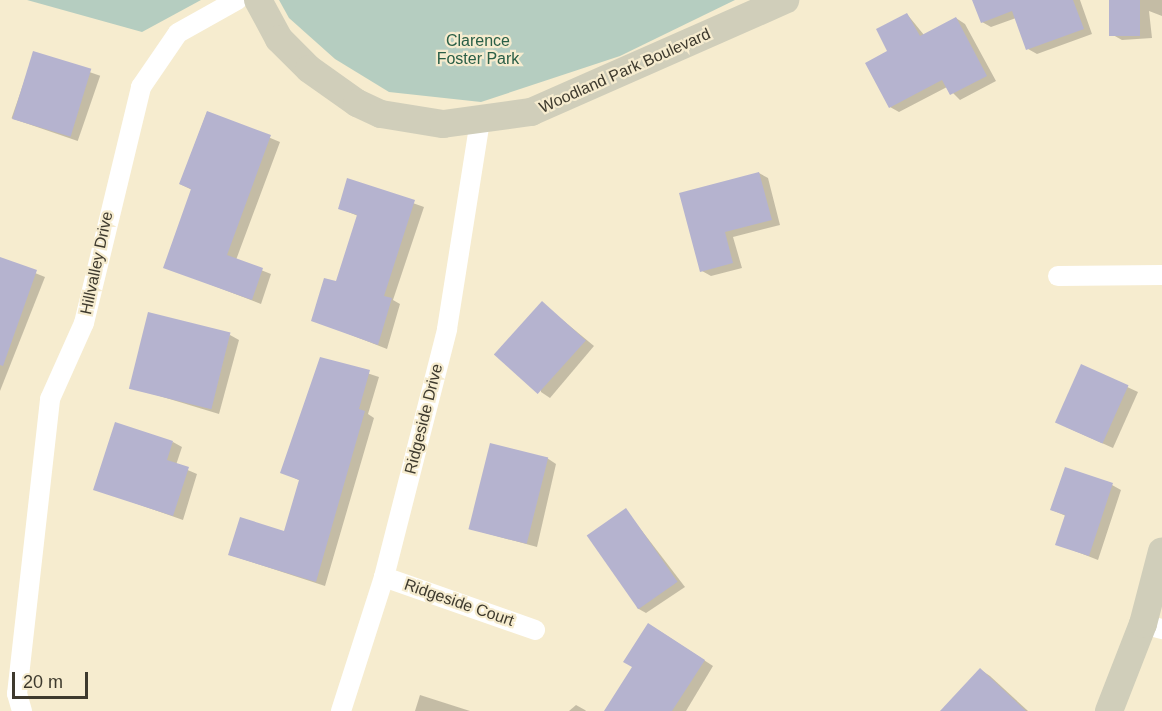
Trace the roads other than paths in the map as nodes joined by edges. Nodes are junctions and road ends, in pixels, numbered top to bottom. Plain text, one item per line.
1 (237, 0) edge
2 (258, 0) edge
3 (784, 0) edge
4 (480, 121) junction
5 (1162, 275) edge
6 (1058, 276) dead end
7 (1162, 551) edge
8 (384, 577) junction
9 (1153, 626) edge
10 (535, 630) dead end
11 (22, 711) edge
12 (341, 711) edge
13 (1109, 711) edge

1 - 11 street, Hillvalley Drive
2 - 4 street, Woodland Park Boulevard
3 - 4 street, Woodland Park Boulevard
4 - 8 street, Ridgeside Drive
5 - 6 street
7 - 9 street
8 - 10 street, Ridgeside Court
8 - 12 street, Ridgeside Drive
9 - 13 street

